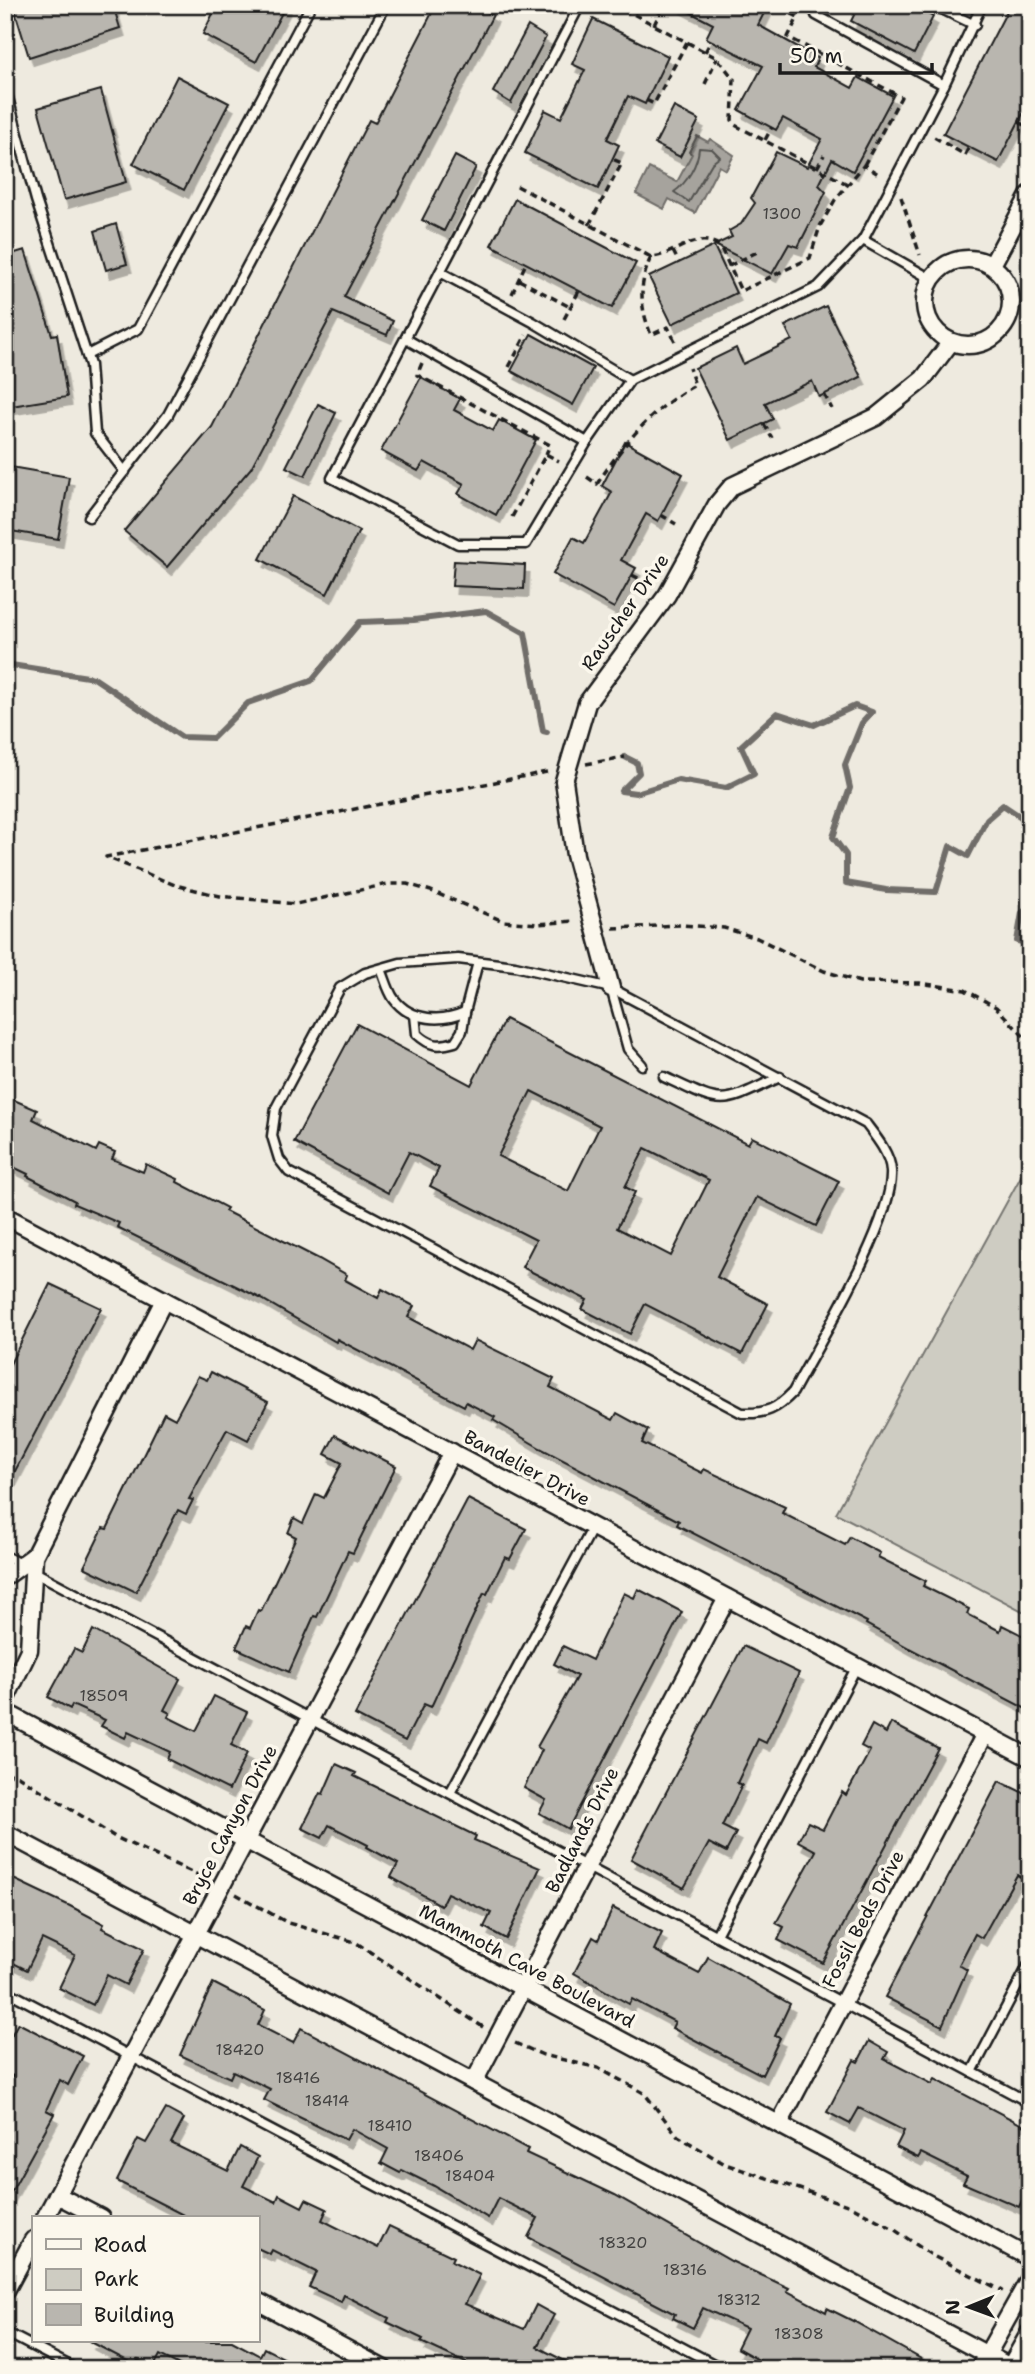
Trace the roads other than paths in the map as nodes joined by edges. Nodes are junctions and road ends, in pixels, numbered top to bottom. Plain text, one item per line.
1 (311, 5) edge
2 (386, 5) edge
3 (580, 5) edge
4 (817, 5) edge
5 (933, 5) edge
6 (982, 5) edge
7 (975, 24) junction
8 (944, 85) junction
9 (5, 87) edge
10 (1030, 194) edge
11 (863, 240) junction
12 (992, 265) junction
13 (440, 272) junction
14 (931, 279) junction
15 (406, 339) junction
16 (951, 342) junction
17 (87, 355) junction
18 (630, 380) junction
19 (587, 442) junction
20 (125, 472) junction
21 (89, 517) dead end
22 (478, 962) junction
23 (381, 969) junction
24 (611, 988) junction
25 (465, 1012) junction
26 (415, 1015) junction
27 (642, 1065) dead end
28 (664, 1077) dead end
29 (780, 1077) junction
30 (5, 1216) edge
31 (164, 1300) junction
32 (452, 1452) junction
33 (593, 1527) junction
34 (5, 1556) edge
35 (30, 1564) junction
36 (5, 1577) edge
37 (727, 1598) junction
38 (857, 1667) junction
39 (5, 1700) edge
40 (5, 1712) edge
41 (311, 1718) junction
42 (985, 1734) junction
43 (1030, 1758) edge
44 (450, 1793) junction
45 (5, 1833) edge
46 (246, 1840) junction
47 (587, 1866) junction
48 (196, 1934) junction
49 (716, 1935) junction
50 (1030, 1962) edge
51 (524, 1988) junction
52 (6, 1991) edge
53 (843, 2003) junction
54 (130, 2058) junction
55 (972, 2072) junction
56 (474, 2082) junction
57 (1030, 2103) edge
58 (779, 2124) junction
59 (57, 2194) junction
60 (46, 2216) edge
61 (97, 2216) edge
62 (32, 2242) edge
63 (1030, 2258) edge
64 (1030, 2278) edge
65 (5, 2292) edge
66 (259, 2302) edge
67 (5, 2332) edge
68 (1030, 2332) edge
69 (983, 2362) edge
70 (1011, 2368) edge
71 (76, 2369) edge
72 (384, 2369) edge
73 (723, 2369) edge

1 - 17 lane
2 - 20 lane
3 - 13 lane
4 - 8 lane
5 - 7 lane
6 - 7 lane
7 - 8 lane
8 - 11 lane
9 - 17 lane
10 - 12 street
11 - 14 lane
11 - 18 lane
12 - 14 street
12 - 16 street
13 - 15 lane
13 - 18 lane
14 - 16 street
15 - 19 lane
15 - 19 lane
16 - 24 street, Rauscher Drive
17 - 20 lane
18 - 19 lane
20 - 21 lane
22 - 23 lane
22 - 24 lane
22 - 25 lane
23 - 26 lane
23 - 29 lane
24 - 27 lane
24 - 29 lane
25 - 26 lane
25 - 26 lane
28 - 29 lane
30 - 31 street, Bandelier Drive
31 - 32 street, Bandelier Drive
31 - 35 street
32 - 33 street, Bandelier Drive
32 - 41 street, Bryce Canyon Drive
33 - 37 street, Bandelier Drive
33 - 44 lane
34 - 35 lane
35 - 36 street
35 - 39 street
35 - 41 lane
37 - 38 street, Bandelier Drive
37 - 47 street, Badlands Drive
38 - 42 street, Bandelier Drive
38 - 49 lane
40 - 46 street, Mammoth Cave Boulevard
41 - 44 lane
41 - 46 street, Bryce Canyon Drive
42 - 43 street, Bandelier Drive
42 - 53 street, Fossil Beds Drive
44 - 47 lane
45 - 48 street
46 - 48 street, Bryce Canyon Drive
46 - 51 street, Mammoth Cave Boulevard
47 - 49 lane
47 - 51 street, Badlands Drive
48 - 54 street, Bryce Canyon Drive
48 - 56 street
49 - 53 lane
50 - 55 lane
51 - 56 street, Badlands Drive
51 - 58 street, Mammoth Cave Boulevard
52 - 54 lane
53 - 55 lane
53 - 58 street, Fossil Beds Drive
54 - 59 street, Bryce Canyon Drive
54 - 73 lane
55 - 57 lane
56 - 69 street
58 - 63 street, Mammoth Cave Boulevard
59 - 60 street, Bryce Canyon Drive
59 - 61 street
62 - 65 street
64 - 69 street
66 - 72 street
67 - 71 lane
68 - 70 street
69 - 70 street

